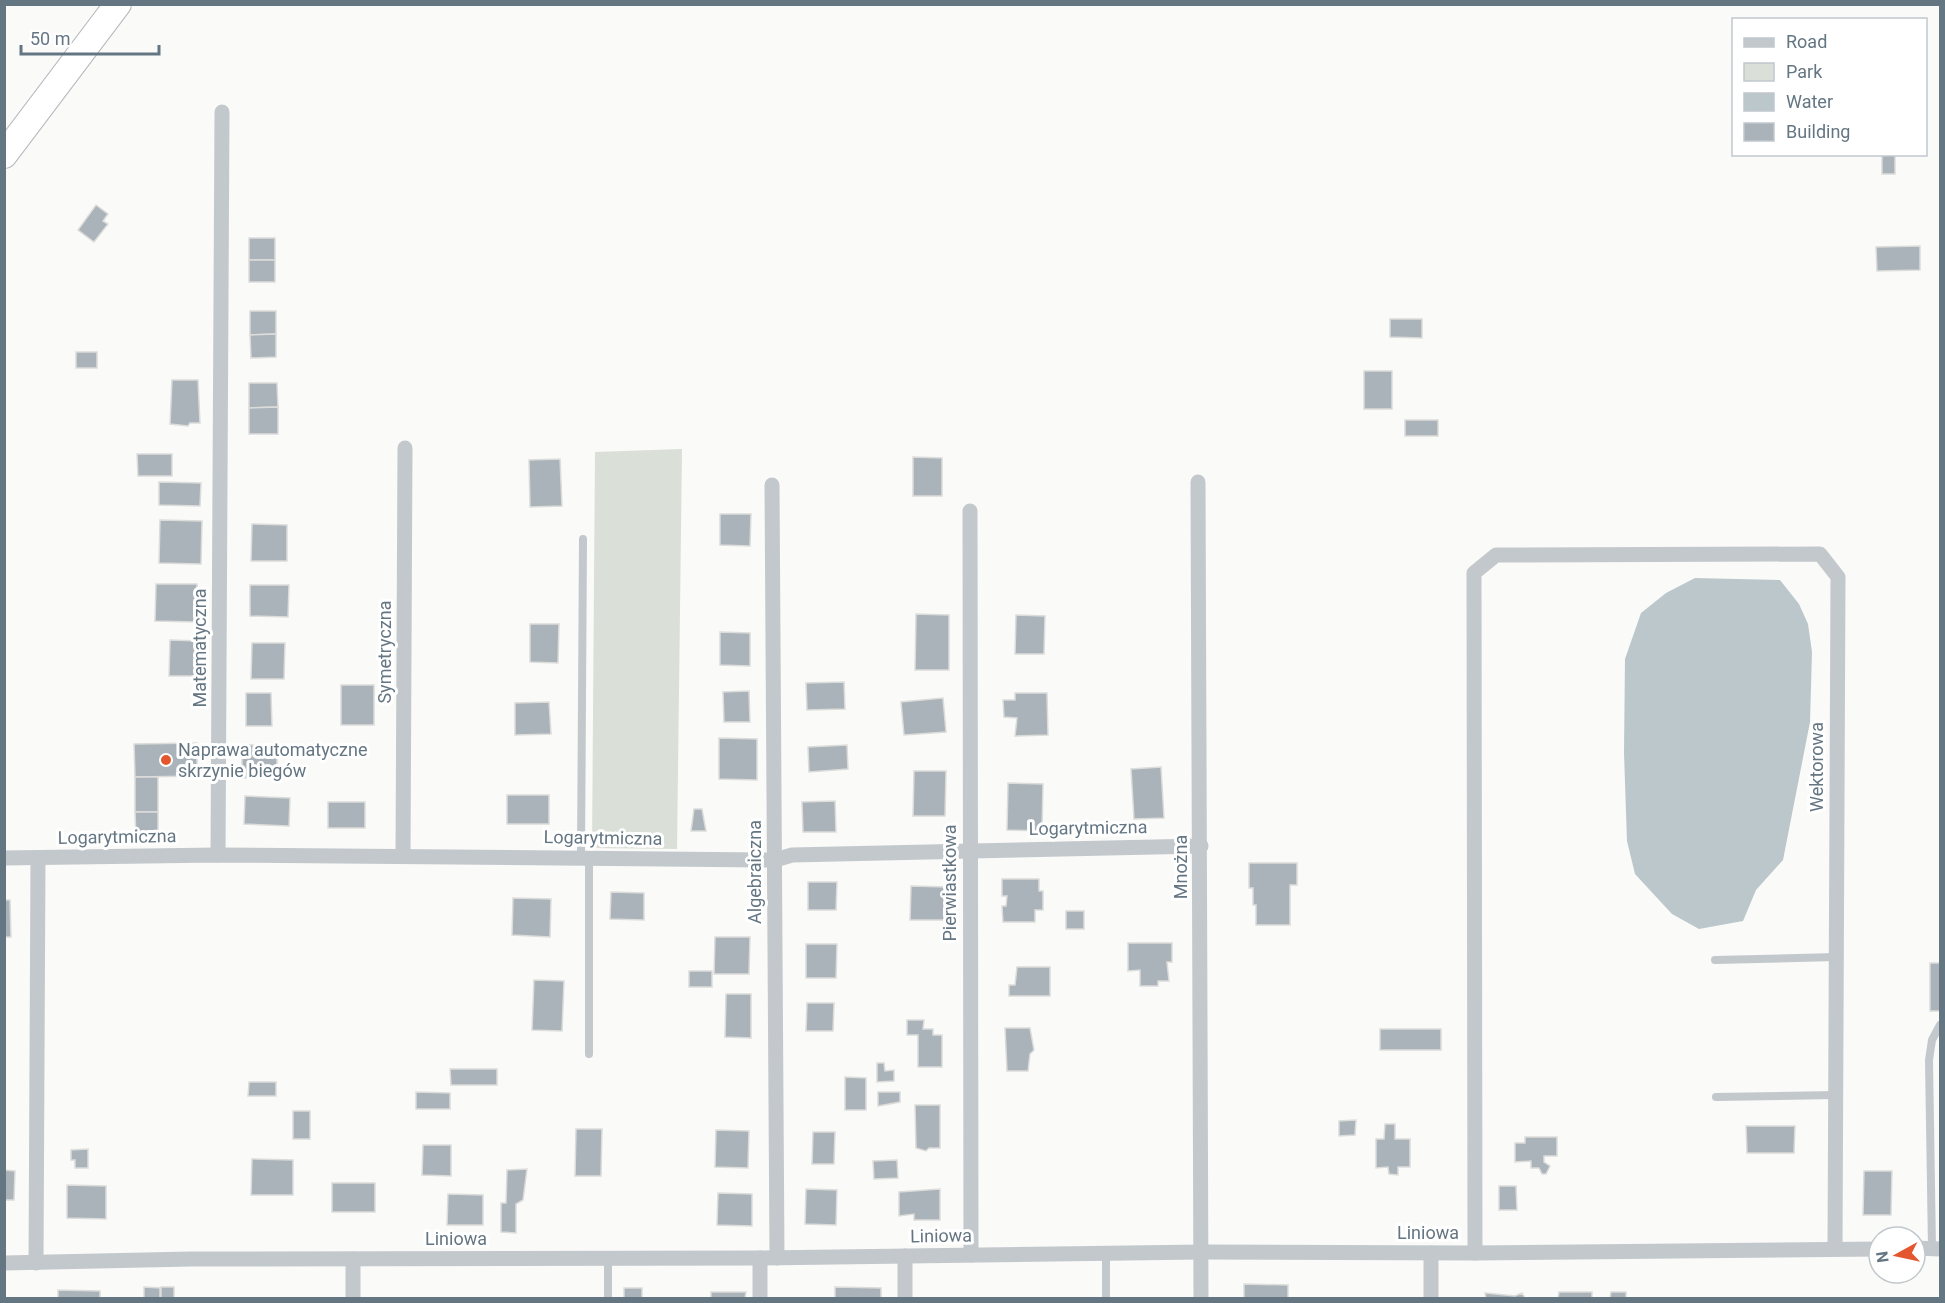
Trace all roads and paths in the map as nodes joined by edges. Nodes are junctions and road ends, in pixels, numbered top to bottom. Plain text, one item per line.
1 (118, 4) edge
2 (222, 112) dead end
3 (4, 155) edge
4 (405, 448) dead end
5 (1198, 482) dead end
6 (772, 485) dead end
7 (970, 511) dead end
8 (583, 539) dead end
9 (1201, 846) junction
10 (970, 850) junction
11 (218, 855) junction
12 (403, 856) junction
13 (585, 857) junction
14 (4, 858) edge
15 (38, 858) junction
16 (775, 860) junction
17 (1836, 957) junction
18 (1715, 960) dead end
19 (1941, 1025) edge
20 (589, 1054) dead end
21 (1836, 1095) junction
22 (1716, 1097) dead end
23 (1835, 1249) junction
24 (1867, 1249) edge
25 (1927, 1249) edge
26 (1202, 1252) junction
27 (1106, 1253) junction
28 (1431, 1253) junction
29 (1474, 1253) junction
30 (971, 1255) junction
31 (905, 1256) junction
32 (608, 1258) junction
33 (760, 1258) junction
34 (777, 1258) junction
35 (353, 1259) junction
36 (4, 1263) edge
37 (36, 1263) junction
38 (353, 1299) edge
39 (608, 1299) edge
40 (760, 1299) edge
41 (905, 1299) edge
42 (1106, 1299) edge
43 (1201, 1299) edge
44 (1431, 1299) edge

1 - 3 highway
2 - 11 street, Matematyczna
4 - 12 street, Symetryczna
5 - 9 street, Mnożna
6 - 16 street, Algebraiczna
7 - 10 street, Pierwiastkowa
8 - 13 lane
9 - 10 street, Logarytmiczna
9 - 26 street, Mnożna
10 - 16 street, Logarytmiczna
10 - 30 street, Pierwiastkowa
11 - 12 street, Logarytmiczna
11 - 15 street, Logarytmiczna
12 - 13 street, Logarytmiczna
13 - 16 street, Logarytmiczna
13 - 20 lane
14 - 15 street, Logarytmiczna
15 - 37 street
16 - 34 street, Algebraiczna
17 - 18 lane
17 - 21 street, Wektorowa
17 - 29 street, Wektorowa
19 - 25 lane
21 - 22 lane
21 - 23 street, Wektorowa
23 - 24 street, Liniowa
23 - 29 street, Liniowa
26 - 27 street, Liniowa
26 - 28 street, Liniowa
26 - 43 street, Mnożna
27 - 30 street, Liniowa
27 - 42 lane
28 - 29 street, Liniowa
28 - 44 street
30 - 31 street, Liniowa
31 - 34 street, Liniowa
31 - 41 street
32 - 33 street, Liniowa
32 - 35 street, Liniowa
32 - 39 lane
33 - 34 street, Liniowa
33 - 40 street
35 - 37 street, Liniowa
35 - 38 street
36 - 37 street, Liniowa

